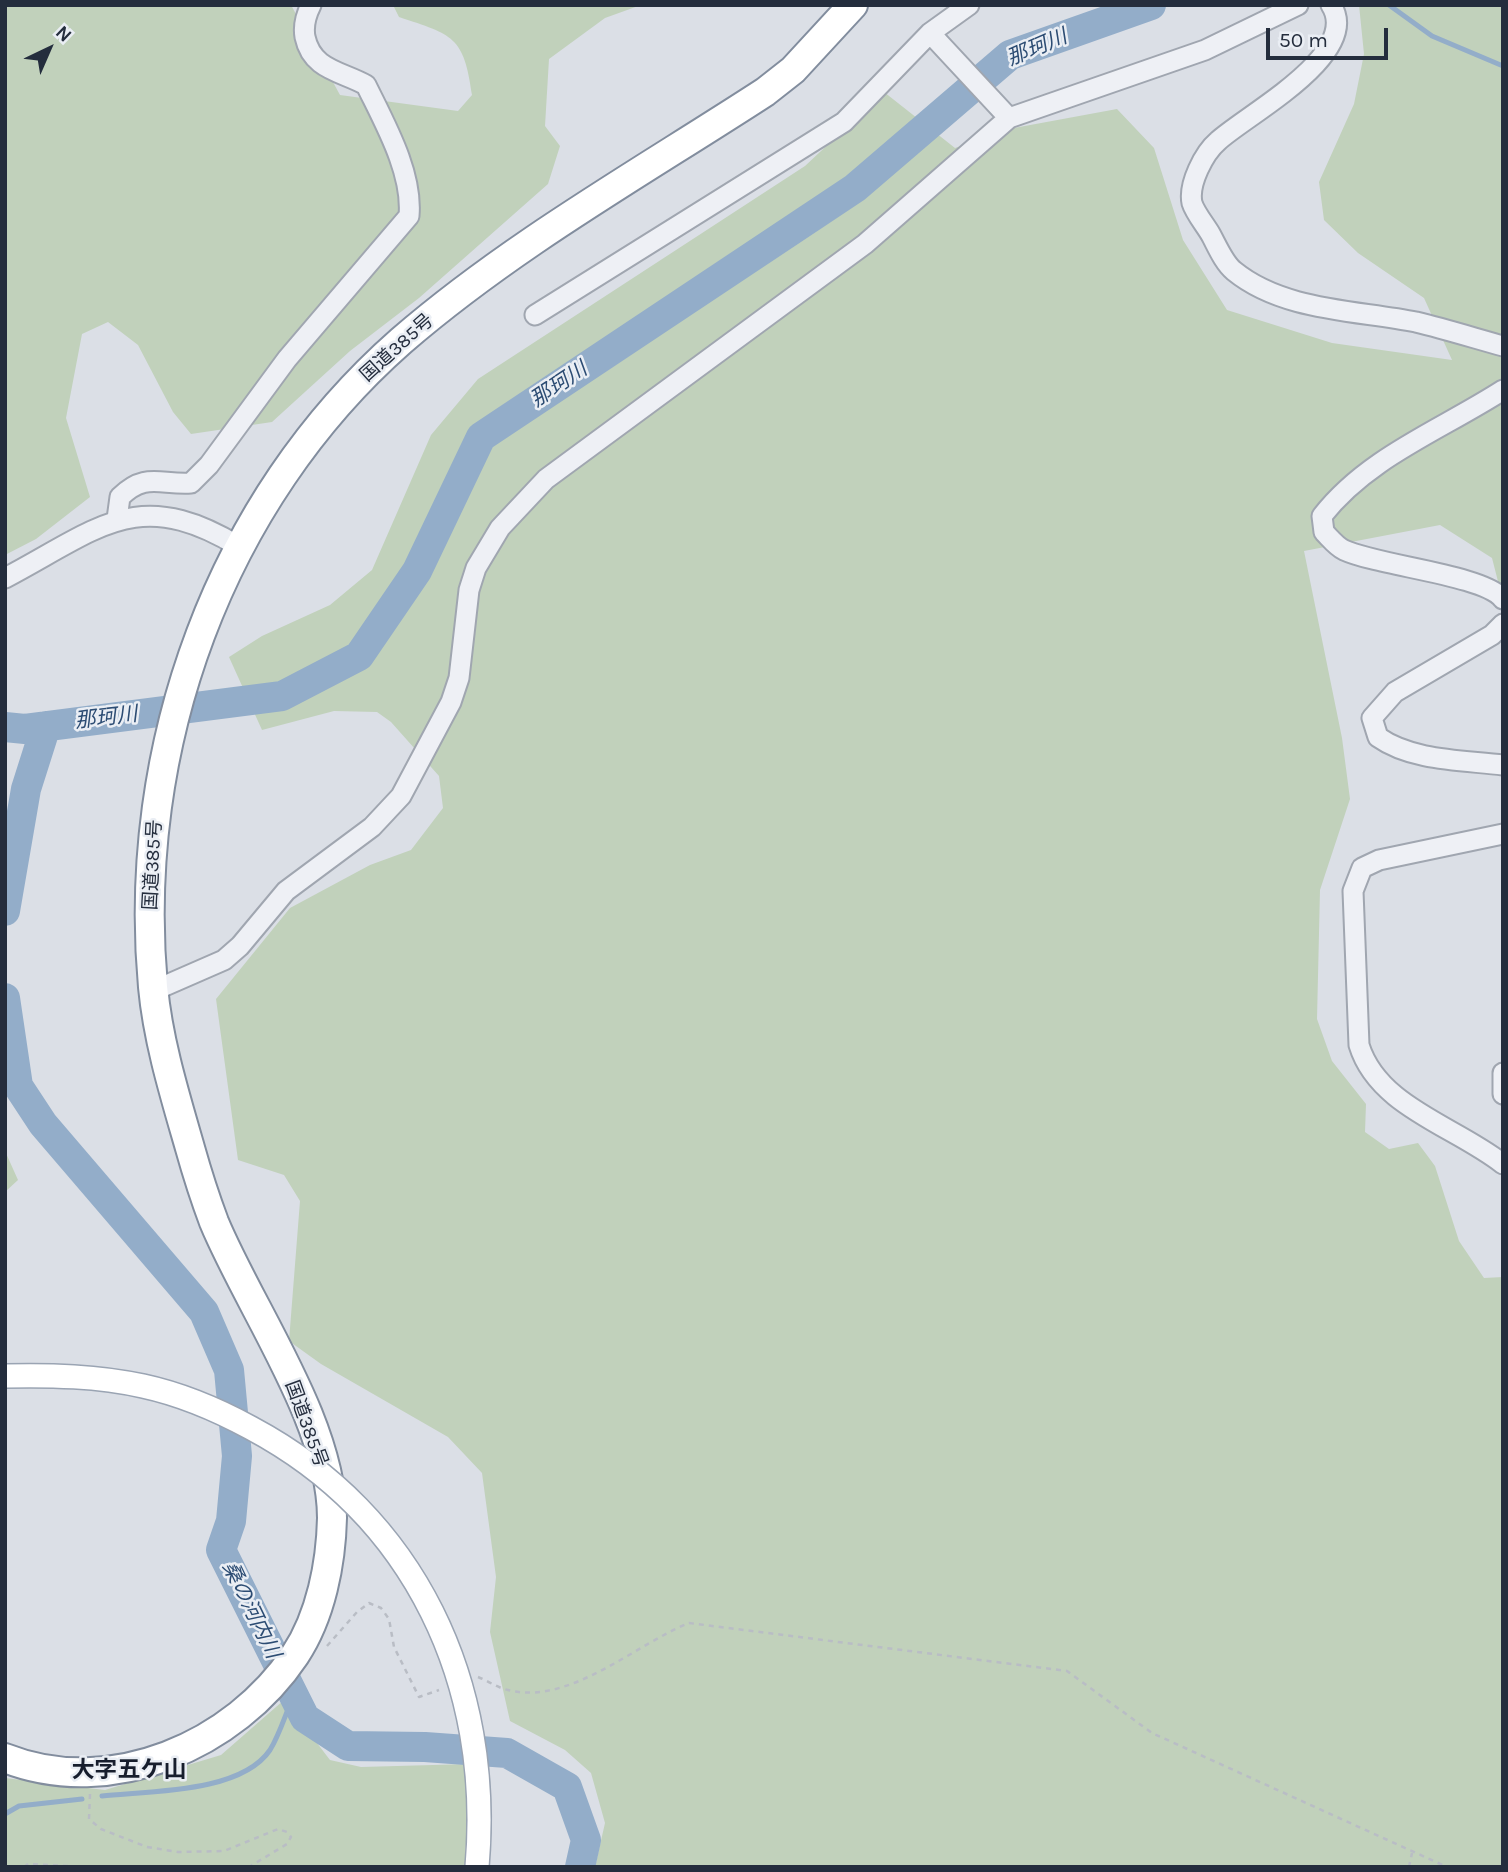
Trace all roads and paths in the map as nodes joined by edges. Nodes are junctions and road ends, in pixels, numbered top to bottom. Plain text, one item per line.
1 (311, 5) edge
2 (853, 5) edge
3 (969, 5) edge
4 (1298, 5) edge
5 (1331, 5) edge
6 (930, 33) junction
7 (1003, 112) junction
8 (535, 315) dead end
9 (1503, 345) edge
10 (1503, 390) edge
11 (117, 519) junction
12 (238, 546) junction
13 (5, 578) edge
14 (1503, 600) edge
15 (1503, 624) edge
16 (1503, 765) edge
17 (1503, 834) edge
18 (153, 991) junction
19 (1503, 1073) edge
20 (1503, 1094) edge
21 (1503, 1164) edge
22 (5, 1376) edge
23 (325, 1648) dead end
24 (477, 1676) dead end
25 (442, 1689) dead end
26 (5, 1758) edge
27 (90, 1771) junction
28 (1412, 1853) junction
29 (24, 1867) edge
30 (89, 1867) edge
31 (249, 1867) edge
32 (477, 1867) edge
33 (1409, 1867) edge
34 (1447, 1867) edge

1 - 11 street
2 - 12 highway, 国道385号
3 - 6 street
4 - 7 street
5 - 9 street
6 - 7 street
6 - 8 street
7 - 18 street
10 - 14 street
11 - 12 street
11 - 13 street
12 - 18 highway, 国道385号
15 - 16 street
17 - 21 street
18 - 27 highway, 国道385号
19 - 20 street
22 - 32 main road, bridge
23 - 25 path
24 - 28 path
26 - 27 highway, 国道385号
27 - 31 path
28 - 33 path
28 - 34 path
29 - 30 path

